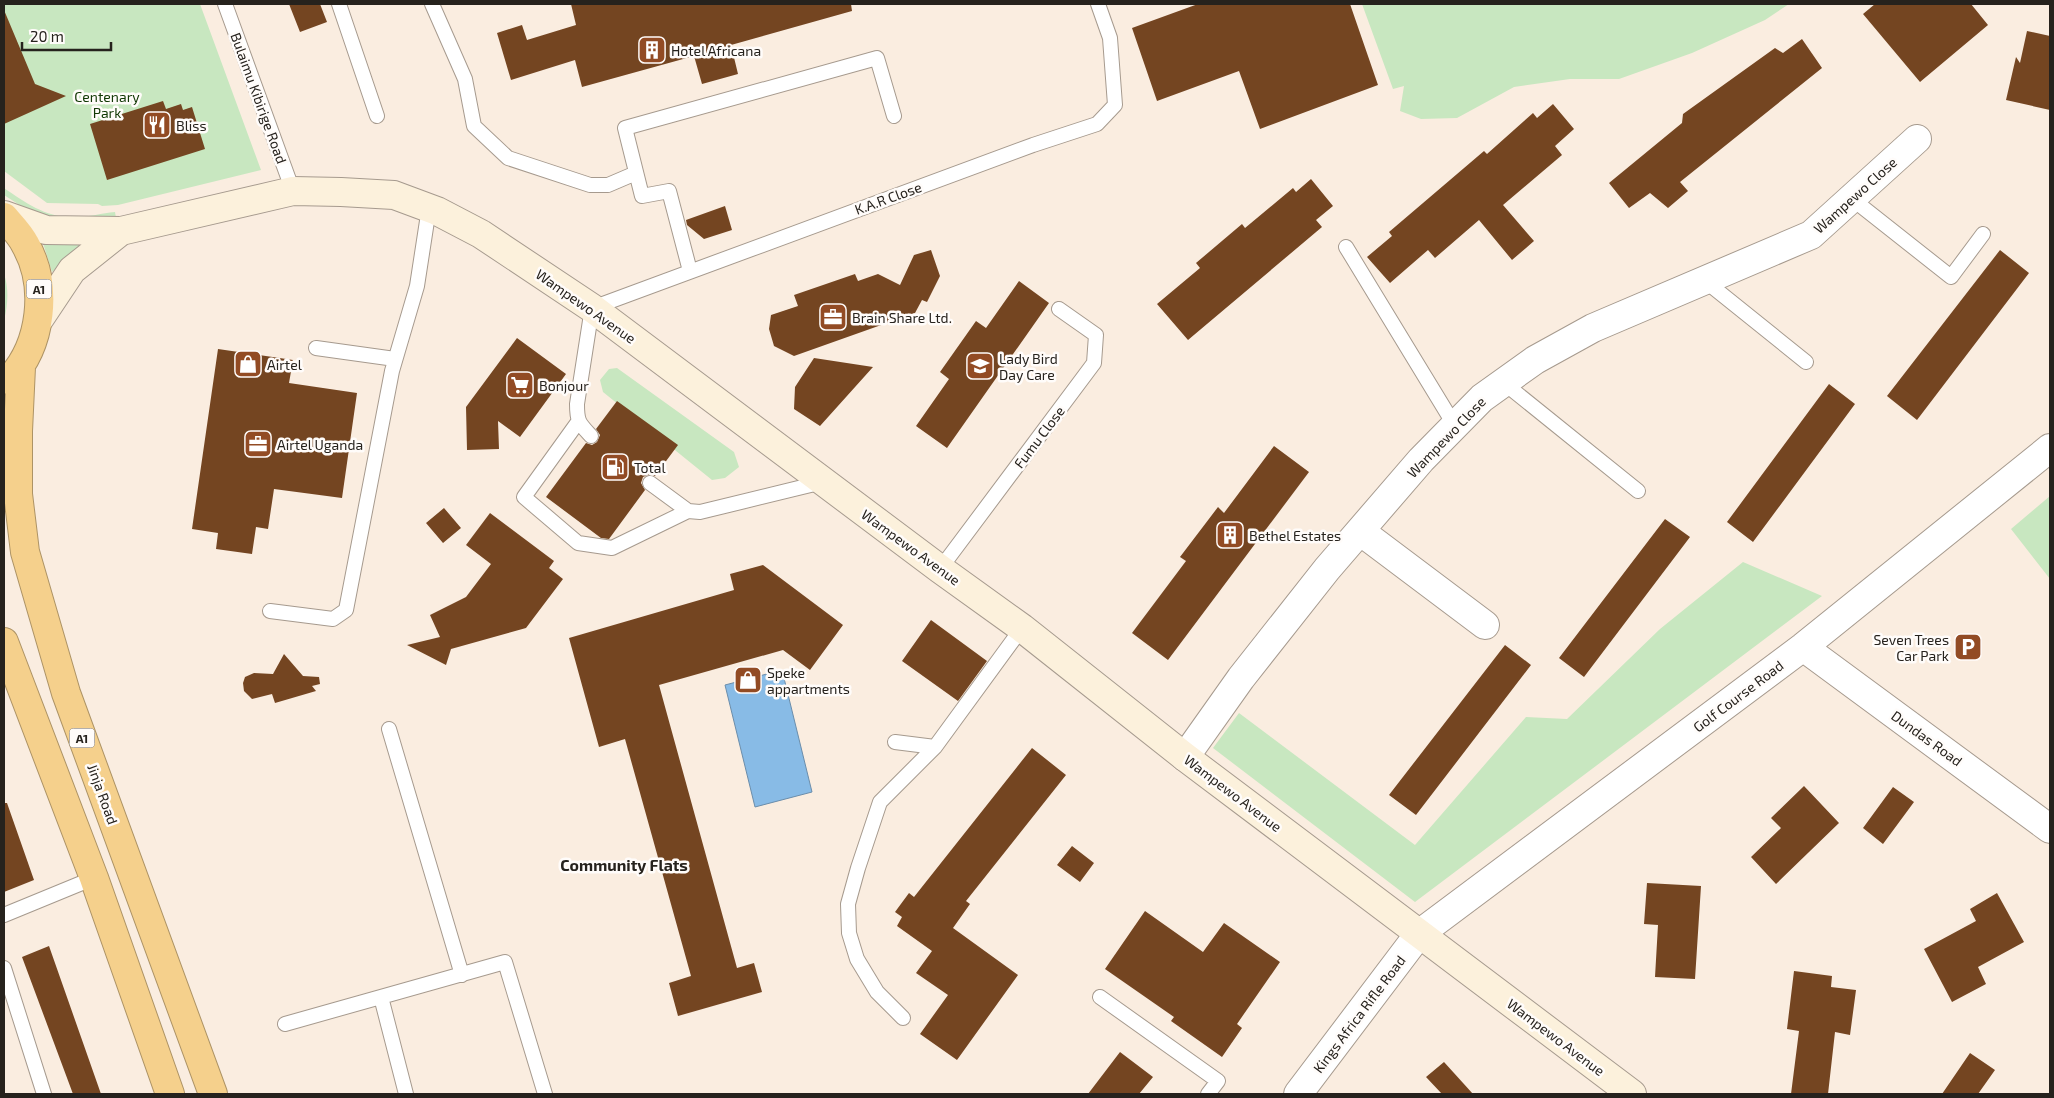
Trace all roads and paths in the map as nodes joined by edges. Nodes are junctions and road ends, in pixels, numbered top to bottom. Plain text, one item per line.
1 (225, 4) edge
2 (339, 4) edge
3 (432, 4) edge
4 (443, 4) edge
5 (1098, 4) edge
6 (439, 20) junction
7 (377, 116) dead end
8 (894, 116) dead end
9 (1917, 139) dead end
10 (636, 173) junction
11 (293, 192) junction
12 (1851, 198) junction
13 (429, 208) junction
14 (4, 216) edge
15 (121, 231) junction
16 (1983, 234) dead end
17 (1346, 247) dead end
18 (690, 271) junction
19 (1704, 280) junction
20 (592, 308) junction
21 (1059, 309) dead end
22 (40, 318) junction
23 (316, 348) dead end
24 (395, 359) junction
25 (1806, 362) dead end
26 (13, 377) edge
27 (1504, 383) junction
28 (578, 422) junction
29 (1455, 426) junction
30 (591, 436) dead end
31 (2050, 448) edge
32 (823, 482) junction
33 (650, 483) dead end
34 (1638, 491) dead end
35 (688, 511) junction
36 (1360, 531) junction
37 (940, 569) junction
38 (270, 611) dead end
39 (1485, 625) dead end
40 (1022, 628) junction
41 (4, 642) edge
42 (1803, 647) junction
43 (389, 729) dead end
44 (895, 742) dead end
45 (935, 747) junction
46 (1185, 757) junction
47 (2050, 829) edge
48 (94, 878) junction
49 (4, 915) edge
50 (1419, 934) junction
51 (4, 968) edge
52 (462, 975) junction
53 (381, 997) junction
54 (1100, 997) dead end
55 (903, 1018) dead end
56 (285, 1024) dead end
57 (44, 1094) edge
58 (170, 1094) edge
59 (213, 1094) edge
60 (406, 1094) edge
61 (545, 1094) edge
62 (1208, 1094) edge
63 (1298, 1094) edge
64 (1632, 1094) edge

1 - 11 lane, Bulaimu Kibirige Road
2 - 7 lane
3 - 6 lane
4 - 6 lane
5 - 18 lane, K.A.R Close
6 - 10 lane
8 - 10 lane
9 - 12 street, Wampewo Close
10 - 18 lane
11 - 13 street, Wampewo Avenue
11 - 15 street, Wampewo Avenue
12 - 16 lane
12 - 19 street, Wampewo Close
13 - 20 street, Wampewo Avenue
13 - 24 lane
14 - 15 street
14 - 22 highway, A1
15 - 22 street
17 - 29 lane
18 - 20 lane, K.A.R Close
19 - 25 lane
19 - 27 street, Wampewo Close
20 - 28 lane
20 - 32 street, Wampewo Avenue
21 - 37 lane, Fumu Close
22 - 26 highway, A1
23 - 24 lane
24 - 38 lane
26 - 59 highway, Jinja Road / A1
27 - 29 street, Wampewo Close
27 - 34 lane
28 - 30 lane
28 - 35 lane
29 - 36 street, Wampewo Close
31 - 42 street, Golf Course Road
32 - 35 lane
32 - 37 street, Wampewo Avenue
33 - 35 lane
36 - 39 street
36 - 46 street, Wampewo Close
37 - 40 street, Wampewo Avenue
40 - 45 lane
40 - 46 street, Wampewo Avenue
41 - 48 highway
42 - 47 street, Dundas Road
42 - 50 street, Golf Course Road
43 - 52 lane
44 - 45 lane
45 - 55 lane
46 - 50 street, Wampewo Avenue
48 - 49 lane
48 - 58 highway
50 - 63 street, Kings Africa Rifle Road
50 - 64 street, Wampewo Avenue
51 - 57 lane
52 - 53 lane
52 - 61 lane
53 - 56 lane
53 - 60 lane
54 - 62 lane

